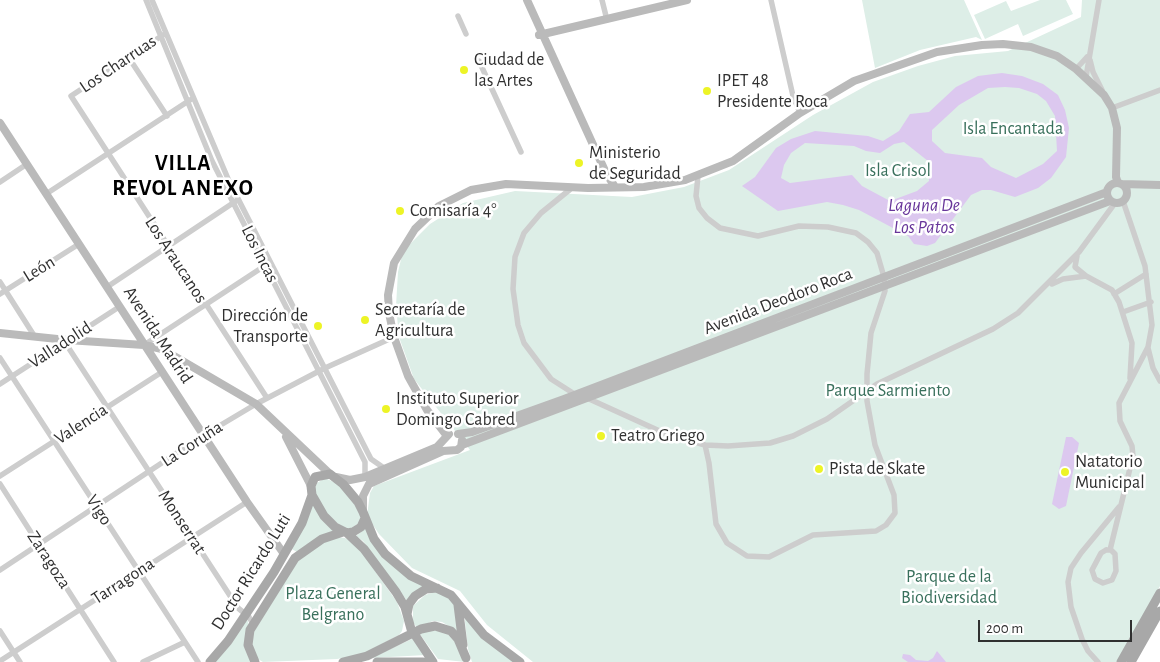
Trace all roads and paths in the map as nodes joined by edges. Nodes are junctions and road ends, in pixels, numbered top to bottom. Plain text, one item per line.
1 (146, 0) edge
2 (152, 0) edge
3 (525, 0) edge
4 (602, 0) edge
5 (672, 0) edge
6 (686, 0) edge
7 (771, 0) edge
8 (1099, 0) edge
9 (458, 16) dead end
10 (606, 18) junction
11 (466, 34) dead end
12 (540, 34) junction
13 (163, 35) junction
14 (1089, 55) junction
15 (129, 58) junction
16 (479, 61) dead end
17 (1076, 69) junction
18 (1086, 77) junction
19 (1160, 90) edge
20 (1104, 94) junction
21 (71, 96) joint
22 (190, 101) junction
23 (1112, 108) junction
24 (800, 113) junction
25 (167, 116) junction
26 (0, 122) edge
27 (520, 152) dead end
28 (108, 154) junction
29 (27, 164) junction
30 (698, 176) junction
31 (0, 182) edge
32 (1120, 184) junction
33 (1143, 185) junction
34 (1160, 185) edge
35 (573, 187) junction
36 (605, 187) junction
37 (615, 187) junction
38 (1107, 192) junction
39 (46, 194) junction
40 (1125, 197) junction
41 (236, 202) junction
42 (1112, 202) junction
43 (79, 244) junction
44 (168, 247) junction
45 (1079, 252) junction
46 (268, 264) junction
47 (1146, 274) junction
48 (1086, 276) junction
49 (884, 277) junction
50 (0, 282) edge
51 (885, 285) junction
52 (107, 287) junction
53 (1045, 288) junction
54 (3, 292) edge
55 (1114, 294) junction
56 (1151, 302) junction
57 (205, 305) junction
58 (119, 307) junction
59 (1123, 312) junction
60 (0, 333) edge
61 (35, 336) junction
62 (394, 337) junction
63 (68, 340) junction
64 (144, 345) junction
65 (1148, 348) junction
66 (0, 358) edge
67 (323, 370) junction
68 (162, 372) junction
69 (12, 376) junction
70 (1129, 380) junction
71 (1160, 381) edge
72 (0, 384) edge
73 (867, 391) junction
74 (574, 395) junction
75 (266, 398) junction
76 (588, 398) junction
77 (256, 404) junction
78 (107, 407) junction
79 (277, 422) junction
80 (458, 434) junction
81 (204, 435) junction
82 (446, 438) junction
83 (54, 441) junction
84 (462, 445) junction
85 (705, 445) junction
86 (451, 451) junction
87 (384, 468) junction
88 (150, 471) junction
89 (0, 476) edge
90 (332, 476) junction
91 (365, 477) junction
92 (0, 484) edge
93 (311, 490) junction
94 (247, 502) junction
95 (1121, 503) junction
96 (97, 507) junction
97 (364, 515) junction
98 (345, 532) junction
99 (192, 537) junction
100 (39, 545) junction
101 (1110, 550) junction
102 (284, 554) junction
103 (295, 558) junction
104 (0, 570) edge
105 (139, 572) junction
106 (437, 588) junction
107 (1160, 593) edge
108 (456, 600) junction
109 (81, 609) junction
110 (1160, 611) edge
111 (247, 614) junction
112 (407, 614) junction
113 (253, 624) junction
114 (0, 631) edge
115 (414, 633) junction
116 (184, 642) junction
117 (14, 652) junction
118 (466, 660) edge
119 (0, 661) edge
120 (20, 662) edge
121 (114, 662) edge
122 (143, 662) edge
123 (198, 662) edge
124 (210, 662) edge
125 (254, 662) edge
126 (342, 662) edge
127 (377, 662) edge
128 (422, 662) edge
129 (433, 662) edge
130 (520, 662) edge
131 (1098, 662) edge
132 (1121, 662) edge
133 (1131, 662) edge

1 - 13 street, Los Incas
2 - 13 street, Los Incas
3 - 12 main road
4 - 10 street
5 - 10 main road
6 - 10 main road
7 - 24 street
8 - 14 street
9 - 11 street
10 - 12 main road
12 - 36 main road
12 - 37 main road
13 - 15 street, Los Charruas
13 - 22 street, Los Incas
14 - 17 street
14 - 18 street
14 - 20 street
15 - 21 street, Los Charruas
15 - 25 street
16 - 27 street
17 - 18 main road
17 - 24 main road
18 - 20 main road
19 - 23 street
20 - 23 main road
21 - 28 street, Los Araucanos
22 - 25 street
22 - 41 street, Los Incas
23 - 32 main road
24 - 30 main road
25 - 28 street
26 - 29 main road, Avenida Madrid
28 - 39 street
28 - 44 street, Los Araucanos
29 - 31 street
29 - 39 main road, Avenida Madrid
30 - 37 main road
30 - 49 street
32 - 33 main road
32 - 38 main road, Avenida Deodoro Roca
32 - 40 main road
33 - 34 main road
33 - 40 main road
35 - 36 main road
35 - 62 main road
35 - 74 street
36 - 37 main road
38 - 42 main road
38 - 49 main road, Avenida Deodoro Roca
39 - 43 main road, Avenida Madrid
40 - 42 main road, Avenida Deodoro Roca
40 - 47 street
41 - 44 street
41 - 46 street, Los Incas
42 - 45 street
42 - 51 main road, Avenida Deodoro Roca
43 - 52 main road, Avenida Madrid
43 - 54 street, León
44 - 52 street
44 - 57 street, Los Araucanos
45 - 48 street
45 - 53 street
46 - 57 street
46 - 67 street, Los Incas
47 - 55 street
47 - 56 street
48 - 53 street
48 - 55 street
49 - 51 street
49 - 74 main road, Avenida Deodoro Roca
50 - 54 street
51 - 73 street
51 - 76 main road, Avenida Deodoro Roca
52 - 58 main road, Avenida Madrid
53 - 73 street
54 - 61 street
55 - 59 street
56 - 59 street
56 - 65 street
57 - 64 street
57 - 75 street, Los Araucanos
58 - 63 street, Valladolid
58 - 64 main road, Avenida Madrid
59 - 70 street
60 - 61 main road
61 - 63 main road
62 - 67 street, La Coruña
62 - 82 main road
63 - 64 main road
63 - 69 street, Valladolid
63 - 78 street, Monserrat
64 - 68 main road, Avenida Madrid
64 - 77 main road
65 - 70 street
65 - 71 street
66 - 69 street, Vigo
67 - 75 street, La Coruña
67 - 87 street, Los Incas
67 - 91 street, Los Incas
68 - 78 street, Valencia
68 - 81 main road, Avenida Madrid
69 - 72 street, Valladolid
69 - 83 street, Vigo
70 - 95 street
73 - 85 street
73 - 85 street
74 - 76 street
74 - 80 main road, Avenida Deodoro Roca
75 - 77 street, La Coruña
76 - 84 main road, Avenida Deodoro Roca
76 - 85 street
77 - 79 main road
77 - 81 street, La Coruña
78 - 83 street, Valencia
78 - 88 street, Monserrat
79 - 90 main road
79 - 93 main road
80 - 82 main road, Avenida Deodoro Roca
80 - 84 main road
81 - 88 street, La Coruña
81 - 94 main road, Avenida Madrid
82 - 86 main road
82 - 87 main road, Avenida Deodoro Roca
83 - 89 street, Valencia
83 - 96 street, Vigo
84 - 86 main road, Avenida Deodoro Roca
86 - 97 main road, Avenida Deodoro Roca
87 - 91 main road, Avenida Deodoro Roca
88 - 96 street, La Coruña
88 - 99 street, Monserrat
90 - 91 main road, Avenida Deodoro Roca
90 - 93 main road
90 - 97 main road
92 - 100 street, Zaragoza
93 - 98 main road
93 - 102 main road, Doctor Ricardo Luti
94 - 99 street, Tarragona
94 - 102 main road, Avenida Madrid
95 - 101 street
95 - 131 street
96 - 100 street, La Coruña
96 - 105 street, Vigo
97 - 98 main road
97 - 106 main road
98 - 103 main road, Doctor Ricardo Luti
98 - 112 main road
99 - 105 street, Tarragona
99 - 111 street, Monserrat
100 - 104 street, La Coruña
100 - 109 street, Zaragoza
101 - 101 street
102 - 103 main road
102 - 111 main road, Doctor Ricardo Luti
103 - 113 main road, Doctor Ricardo Luti
105 - 109 street, Tarragona
105 - 116 street, Vigo
106 - 108 main road
106 - 112 main road
107 - 132 main road
108 - 118 main road
108 - 130 main road
109 - 117 street, Tarragona
109 - 121 street, Zaragoza
110 - 133 main road
111 - 113 street, Monserrat
111 - 124 main road, Doctor Ricardo Luti
112 - 115 main road
113 - 125 main road, Doctor Ricardo Luti
114 - 117 street
115 - 118 main road
115 - 126 main road
115 - 129 main road
116 - 122 street
116 - 123 street, Vigo
117 - 119 street, Tarragona
117 - 120 street
127 - 128 main road

